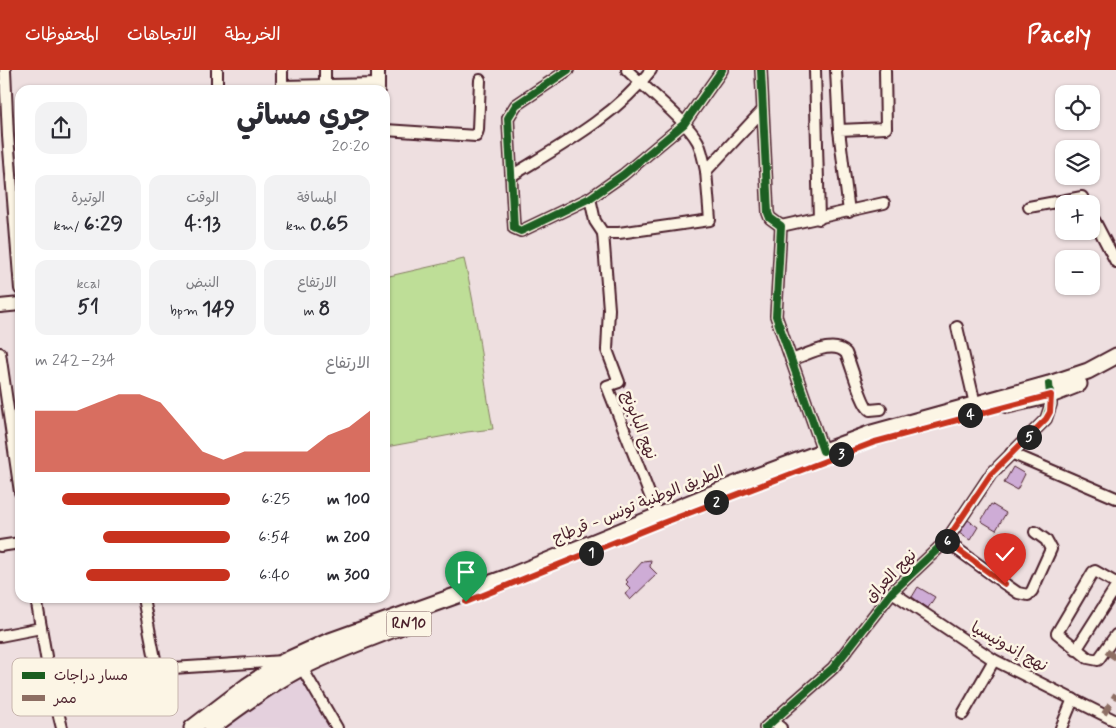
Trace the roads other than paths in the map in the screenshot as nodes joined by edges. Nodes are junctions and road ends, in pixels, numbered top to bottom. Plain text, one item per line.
1 (6, 70) edge
2 (217, 70) edge
3 (282, 70) edge
4 (325, 70) edge
5 (378, 70) edge
6 (568, 70) edge
7 (627, 70) edge
8 (651, 70) edge
9 (722, 70) edge
10 (761, 70) edge
11 (816, 70) edge
12 (836, 70) edge
13 (885, 70) edge
14 (480, 80) dead end
15 (641, 84) junction
16 (217, 85) edge
17 (282, 85) edge
18 (326, 85) edge
19 (378, 85) edge
20 (762, 110) junction
21 (684, 124) junction
22 (390, 130) edge
23 (839, 130) junction
24 (4, 136) edge
25 (706, 171) junction
26 (511, 176) junction
27 (590, 198) junction
28 (1055, 202) edge
29 (884, 203) dead end
30 (1029, 207) dead end
31 (850, 212) junction
32 (819, 218) junction
33 (781, 226) junction
34 (1100, 231) edge
35 (603, 233) junction
36 (15, 241) edge
37 (1116, 262) edge
38 (15, 304) edge
39 (0, 306) edge
40 (957, 327) dead end
41 (0, 352) edge
42 (1116, 356) edge
43 (791, 360) junction
44 (1116, 366) edge
45 (1050, 390) junction
46 (975, 404) junction
47 (881, 409) dead end
48 (823, 451) junction
49 (1011, 453) junction
50 (15, 456) edge
51 (1116, 498) edge
52 (658, 516) junction
53 (1035, 532) dead end
54 (946, 541) junction
55 (15, 544) edge
56 (0, 546) edge
57 (1116, 583) edge
58 (1116, 587) edge
59 (892, 592) junction
60 (37, 603) edge
61 (144, 603) edge
62 (41, 628) junction
63 (1116, 635) edge
64 (0, 636) edge
65 (1076, 650) junction
66 (46, 658) edge
67 (155, 658) edge
68 (994, 660) junction
69 (285, 661) junction
70 (178, 668) edge
71 (302, 668) junction
72 (1073, 699) junction
73 (963, 714) dead end
74 (1116, 720) edge
75 (768, 725) edge
76 (192, 728) edge
77 (211, 728) edge
78 (338, 728) edge
79 (781, 728) edge
80 (1061, 728) edge

1 - 24 street
2 - 16 street
3 - 17 street
4 - 18 street
5 - 19 street
6 - 26 street
7 - 15 street
8 - 15 street
9 - 21 street
10 - 20 street
11 - 32 street
12 - 23 street
13 - 23 street
14 - 22 street
15 - 21 street
15 - 26 street
20 - 25 street
20 - 33 street
21 - 25 street
21 - 27 street
23 - 31 street
24 - 36 street
25 - 35 street
26 - 27 street
27 - 35 street
28 - 30 street
29 - 31 street
31 - 32 street
32 - 33 street
33 - 43 street
34 - 37 street
35 - 52 street, نهج البابونج
38 - 39 street
40 - 46 street
41 - 50 street
42 - 45 main road, الطريق الوطنية تونس - قرطاج / RN10
43 - 47 street
43 - 48 street
44 - 45 main road, الطريق الوطنية تونس - قرطاج / RN10
45 - 46 main road, الطريق الوطنية تونس - قرطاج / RN10
45 - 49 street, نهج العراق
45 - 71 main road, الطريق الوطنية تونس - قرطاج / RN10
46 - 48 main road, الطريق الوطنية تونس - قرطاج / RN10
48 - 52 main road, الطريق الوطنية تونس - قرطاج / RN10
49 - 51 street
49 - 54 street, نهج العراق
52 - 69 main road, الطريق الوطنية تونس - قرطاج / RN10
53 - 54 street
54 - 59 street, نهج العراق
55 - 56 street
57 - 65 street
58 - 65 street
59 - 68 street, نهج إندونيسيا
59 - 75 street, نهج العراق
60 - 62 street
61 - 67 street
62 - 64 street
62 - 66 street
63 - 65 street
68 - 72 street, نهج إندونيسيا
68 - 73 street
69 - 70 street
69 - 71 street
69 - 76 main road, الطريق الوطنية تونس - قرطاج / RN10
71 - 77 main road, الطريق الوطنية تونس - قرطاج / RN10
71 - 78 street
72 - 74 street, نهج إندونيسيا
72 - 80 street
75 - 79 street

